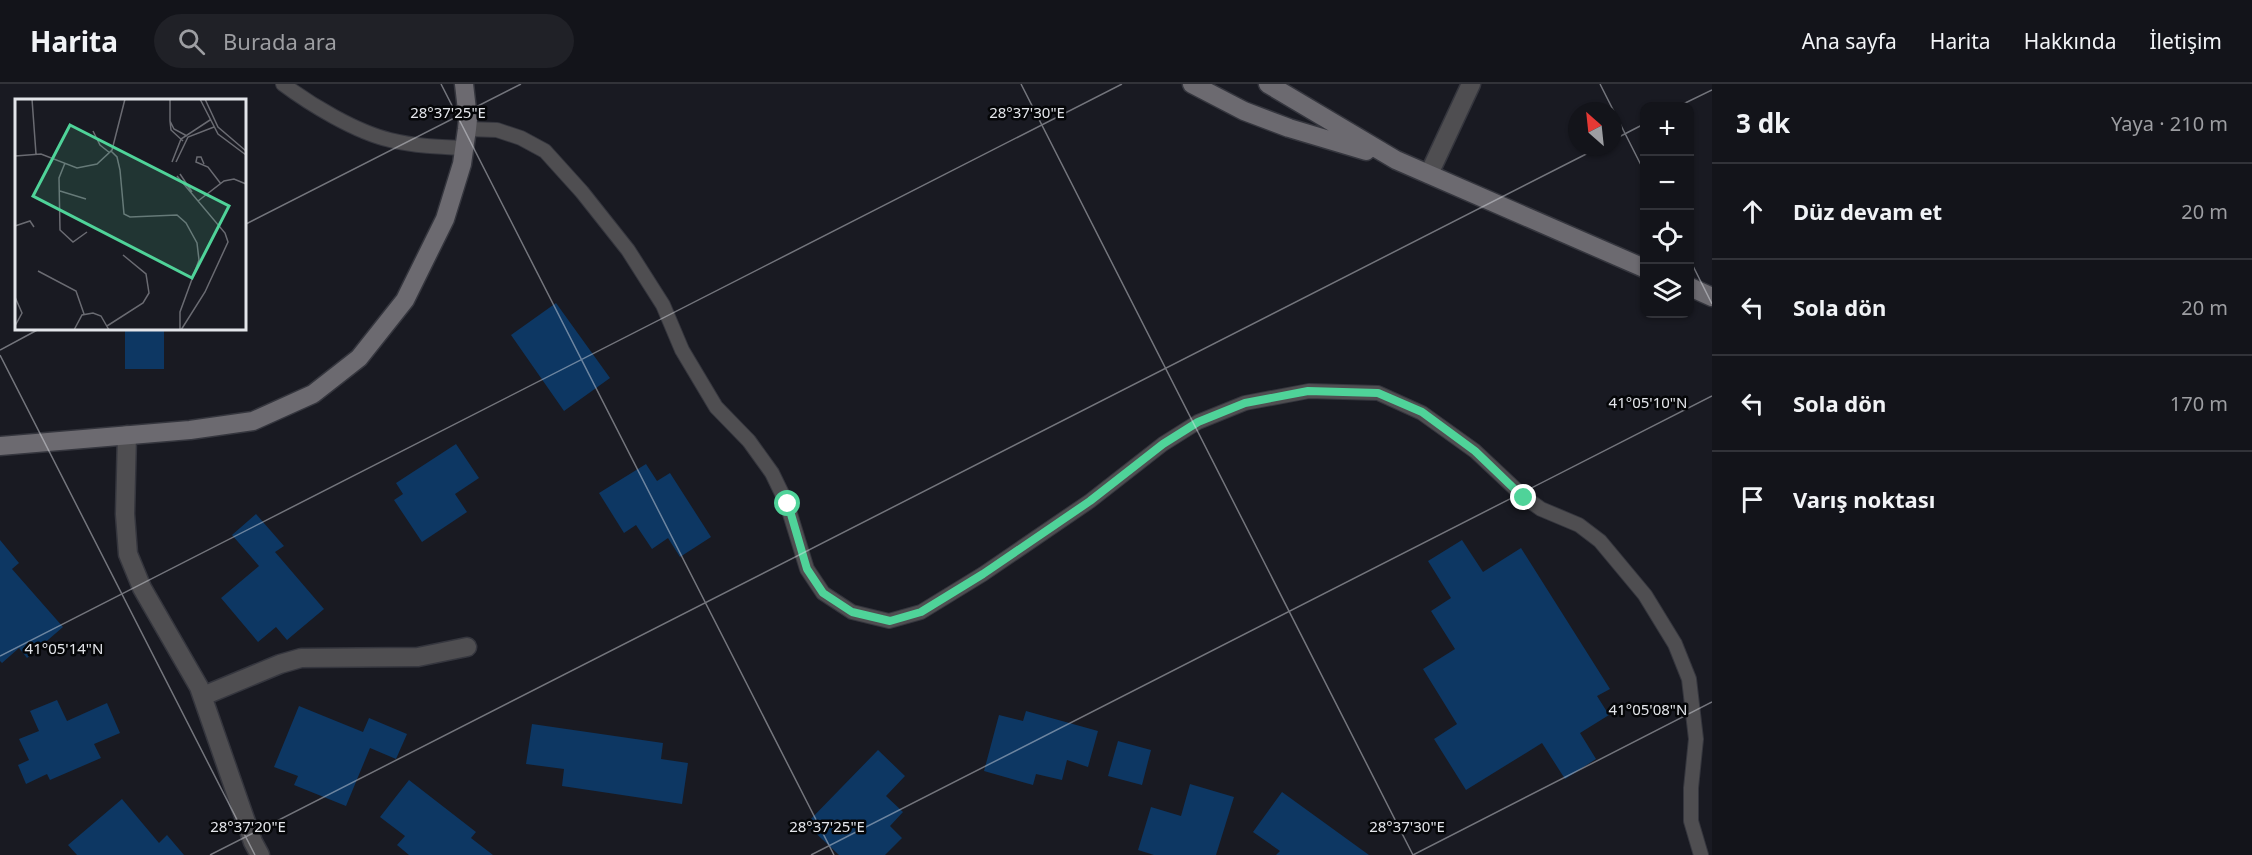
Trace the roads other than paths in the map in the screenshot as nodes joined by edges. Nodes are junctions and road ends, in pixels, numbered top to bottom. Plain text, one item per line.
1 (283, 84) edge
2 (464, 84) edge
3 (1192, 84) edge
4 (1268, 84) edge
5 (1471, 84) edge
6 (467, 129) junction
7 (464, 148) junction
8 (1396, 160) junction
9 (1429, 174) junction
10 (1640, 266) edge
11 (1694, 289) edge
12 (1712, 297) edge
13 (127, 435) junction
14 (0, 446) edge
15 (467, 647) dead end
16 (203, 696) junction
17 (260, 855) edge
18 (1701, 855) edge

1 - 7 lane
2 - 6 street
3 - 8 street
4 - 8 street
5 - 9 street
6 - 7 street
6 - 18 lane
7 - 13 street
8 - 9 street
9 - 10 street
11 - 12 street
13 - 14 street
13 - 16 street
15 - 16 street
16 - 17 street

